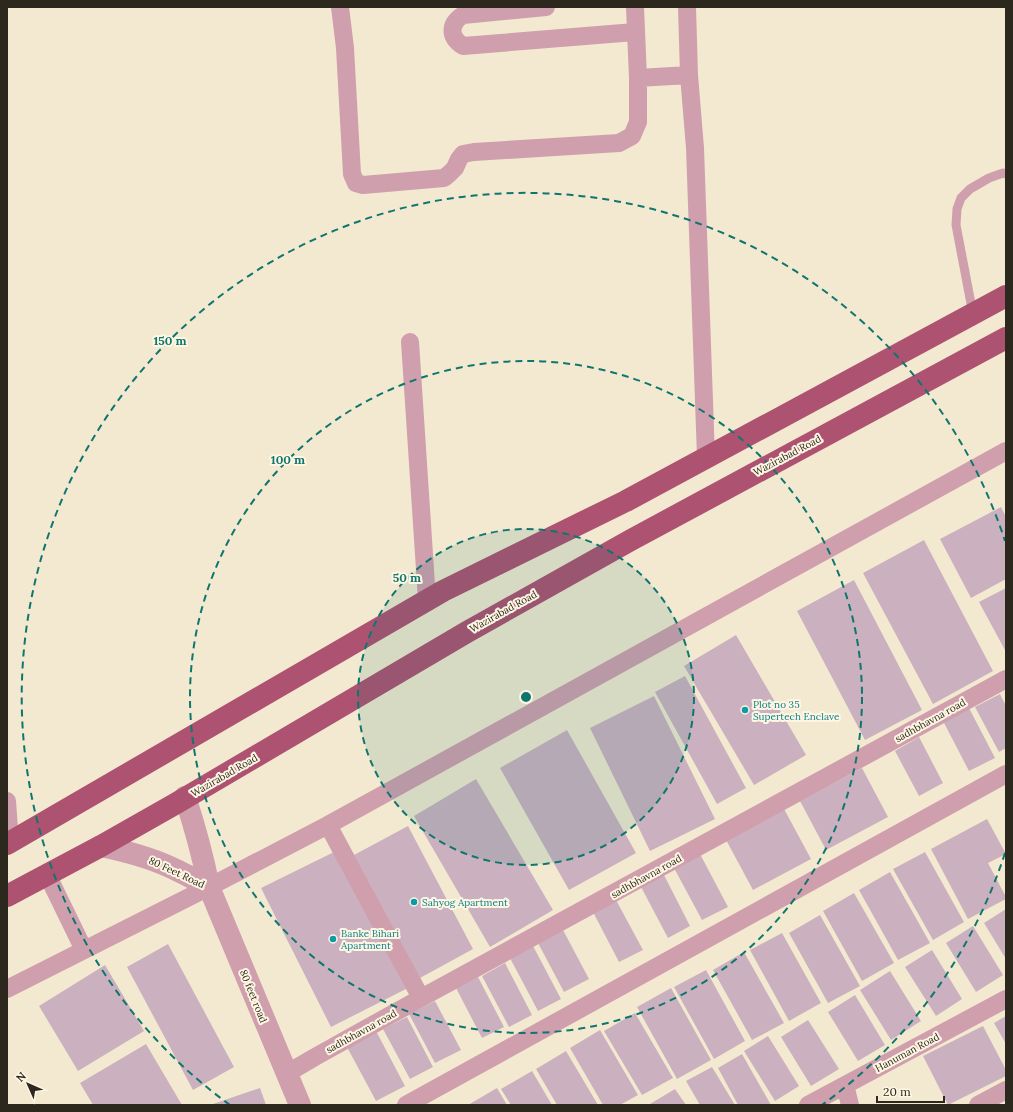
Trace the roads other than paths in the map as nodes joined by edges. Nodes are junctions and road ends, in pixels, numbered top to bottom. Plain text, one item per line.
1 (340, 7) edge
2 (546, 7) edge
3 (635, 7) edge
4 (687, 7) edge
5 (635, 32) junction
6 (689, 75) junction
7 (638, 78) junction
8 (1006, 174) edge
9 (1006, 296) edge
10 (972, 314) junction
11 (1006, 338) edge
12 (410, 342) dead end
13 (1006, 451) edge
14 (706, 457) junction
15 (435, 595) junction
16 (1006, 679) edge
17 (1006, 774) edge
18 (185, 798) junction
19 (7, 801) edge
20 (328, 825) junction
21 (8, 844) edge
22 (101, 846) junction
23 (46, 874) junction
24 (209, 887) junction
25 (7, 896) edge
26 (84, 950) junction
27 (7, 989) edge
28 (421, 998) junction
29 (1006, 999) edge
30 (286, 1074) junction
31 (845, 1085) junction
32 (1006, 1090) edge
33 (300, 1105) edge
34 (406, 1105) edge
35 (808, 1105) edge
36 (850, 1105) edge
37 (978, 1105) edge

1 - 7 street
2 - 5 street
3 - 5 street
4 - 6 street
5 - 7 street
6 - 7 street
6 - 14 street
8 - 10 lane
9 - 10 highway
10 - 14 highway
11 - 18 highway, Wazirabad Road
12 - 15 street
13 - 20 street
14 - 15 highway
15 - 21 highway
16 - 28 street, sadhbhavna road
17 - 34 street
18 - 22 highway, Wazirabad Road
18 - 24 street, 80 Feet Road
19 - 21 street
20 - 24 street
20 - 28 street
22 - 23 highway, Wazirabad Road
22 - 24 street, 80 Feet Road
23 - 25 highway, Wazirabad Road
23 - 26 street
24 - 26 street
24 - 30 street, 80 feet road
26 - 27 street
28 - 30 street, sadhbhavna road
29 - 31 street, Hanuman Road
30 - 33 street, 80 feet road
31 - 35 street, Hanuman Road
31 - 36 street
32 - 37 street

